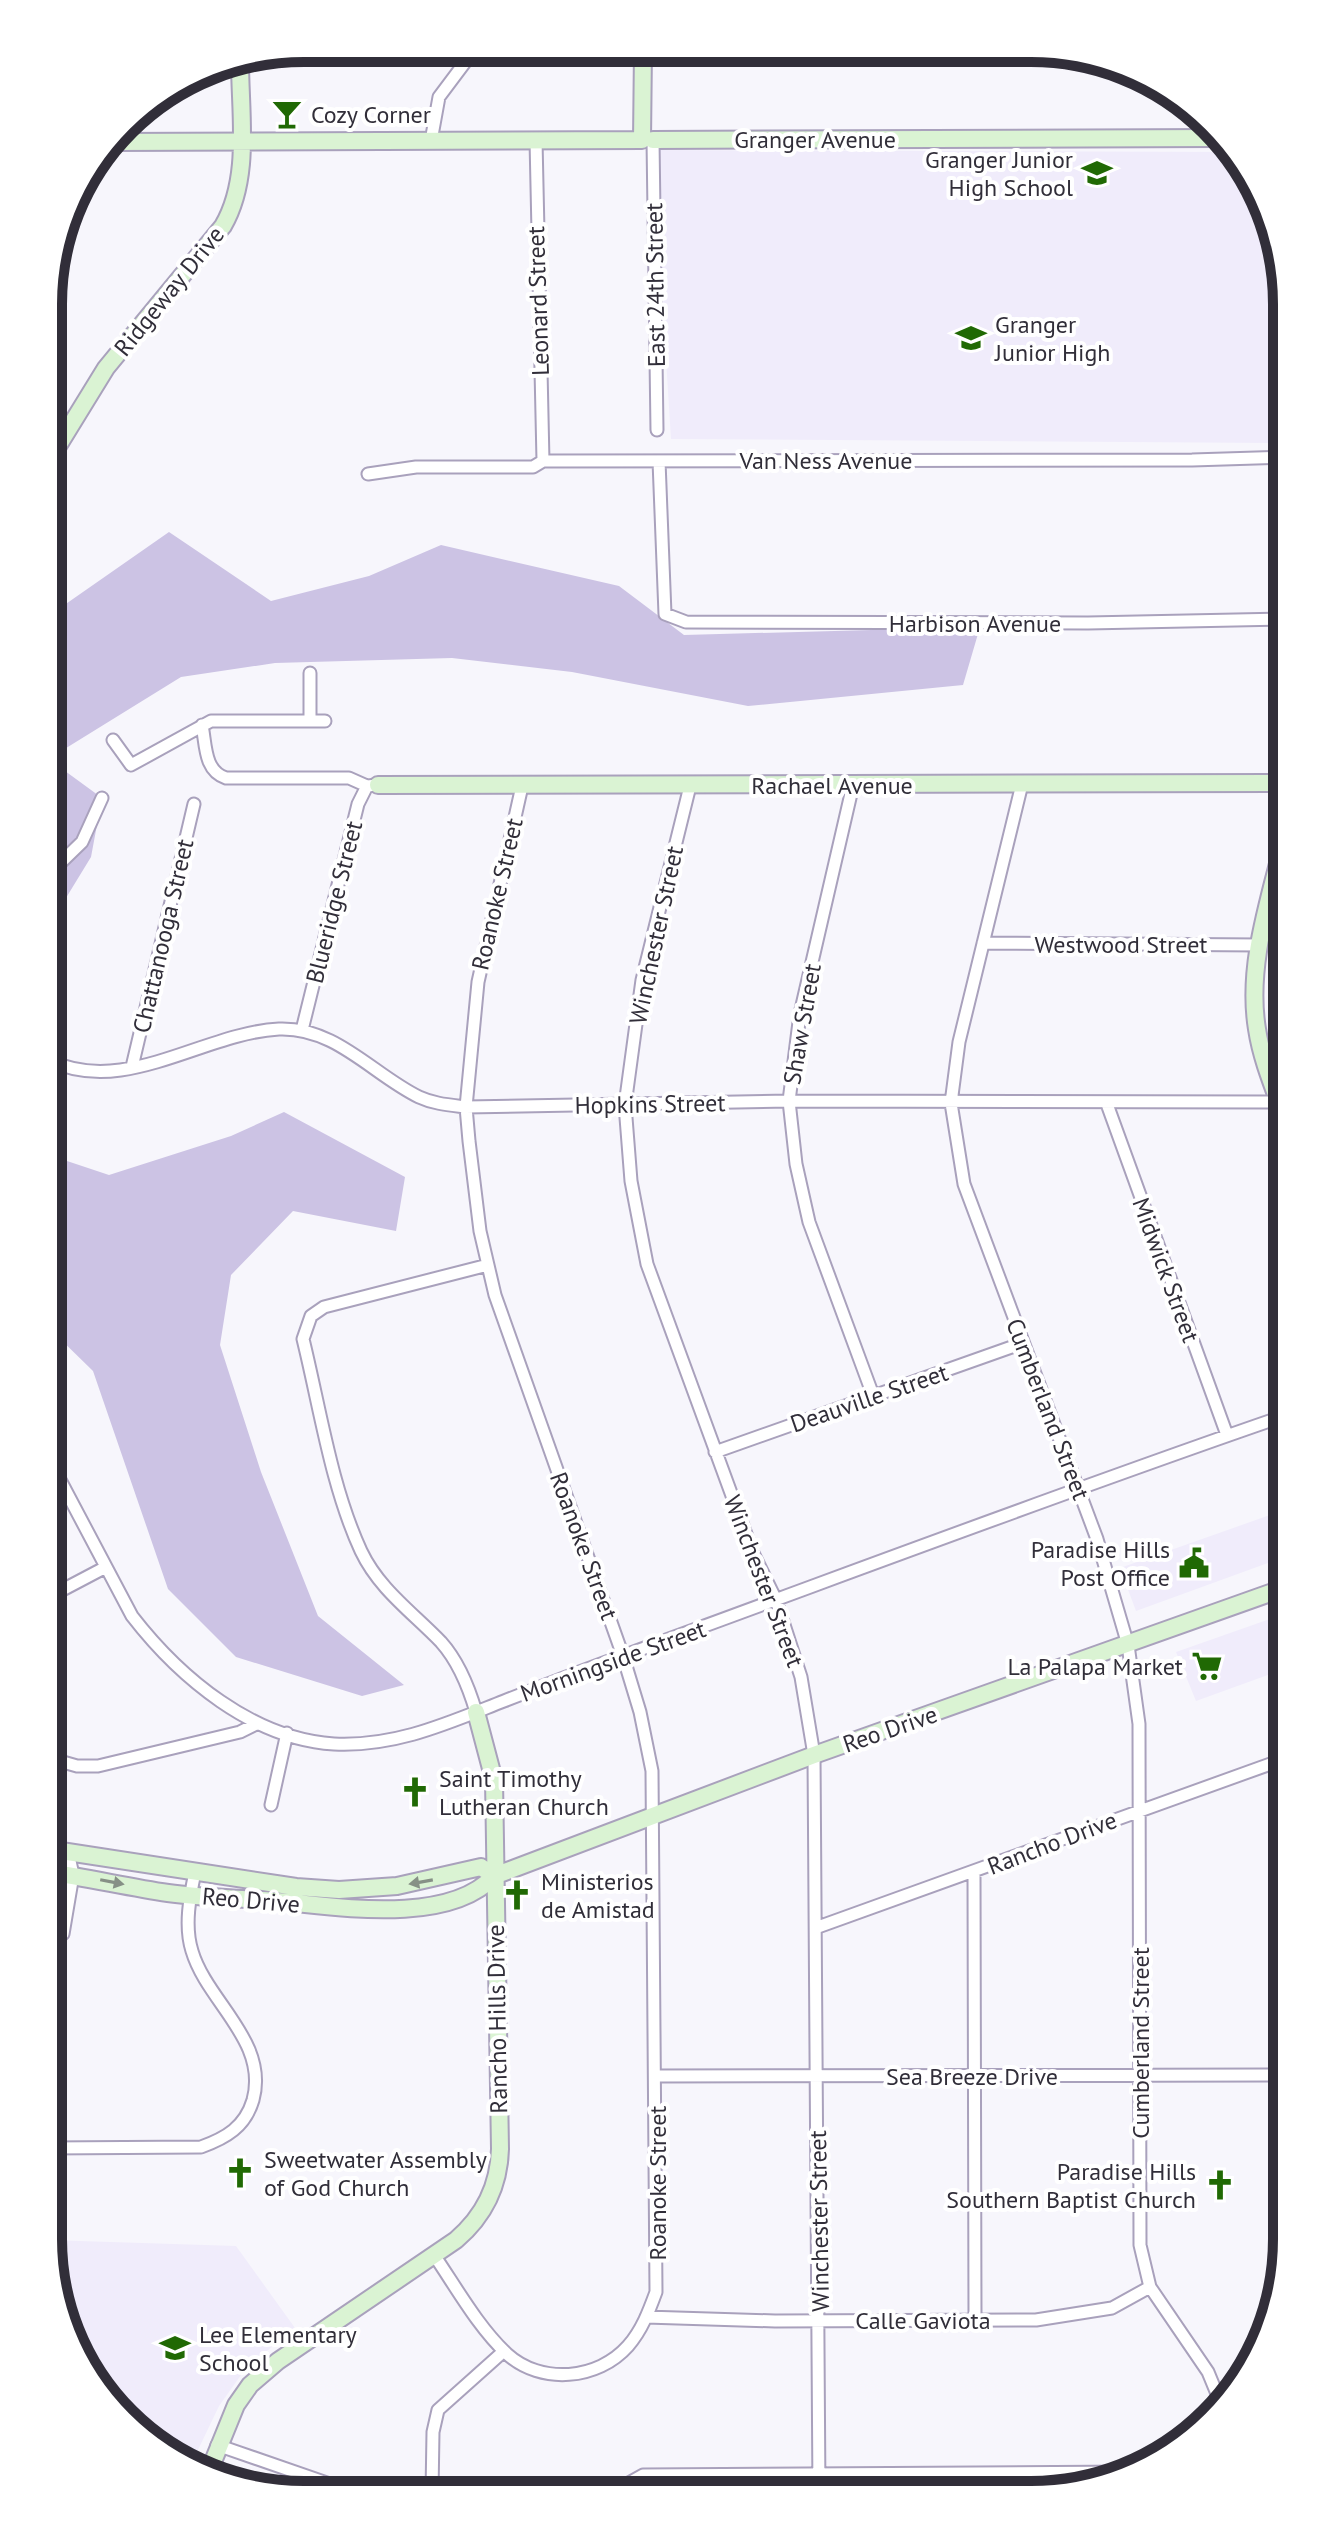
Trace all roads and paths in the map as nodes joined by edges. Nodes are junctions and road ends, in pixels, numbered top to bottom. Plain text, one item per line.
1 (465, 62) edge
2 (644, 62) edge
3 (240, 71) edge
4 (1206, 138) edge
5 (536, 140) junction
6 (648, 140) junction
7 (431, 141) junction
8 (125, 142) edge
9 (240, 143) junction
10 (62, 428) edge
11 (657, 430) dead end
12 (69, 432) junction
13 (62, 442) edge
14 (1273, 457) edge
15 (543, 461) junction
16 (659, 461) junction
17 (368, 474) dead end
18 (1273, 619) edge
19 (310, 673) dead end
20 (310, 720) junction
21 (325, 721) dead end
22 (202, 725) junction
23 (113, 740) dead end
24 (1273, 783) edge
25 (1022, 784) junction
26 (853, 785) junction
27 (372, 786) junction
28 (522, 786) junction
29 (690, 786) junction
30 (102, 798) dead end
31 (194, 804) dead end
32 (62, 861) edge
33 (1273, 890) edge
34 (983, 943) junction
35 (1260, 945) junction
36 (302, 1030) junction
37 (62, 1063) edge
38 (132, 1067) junction
39 (1273, 1081) edge
40 (789, 1101) junction
41 (1273, 1102) edge
42 (951, 1103) junction
43 (1107, 1104) junction
44 (625, 1105) junction
45 (466, 1107) junction
46 (488, 1265) junction
47 (1023, 1343) junction
48 (874, 1398) junction
49 (1272, 1420) edge
50 (1227, 1435) junction
51 (715, 1452) junction
52 (62, 1484) edge
53 (1079, 1490) junction
54 (106, 1567) junction
55 (62, 1590) edge
56 (1272, 1592) edge
57 (776, 1600) junction
58 (1128, 1645) junction
59 (623, 1656) junction
60 (476, 1712) junction
61 (256, 1724) junction
62 (287, 1733) junction
63 (814, 1755) junction
64 (62, 1762) edge
65 (1272, 1763) edge
66 (271, 1805) dead end
67 (1140, 1809) junction
68 (653, 1816) junction
69 (62, 1851) edge
70 (68, 1852) junction
71 (195, 1872) junction
72 (974, 1873) junction
73 (62, 1874) edge
74 (73, 1875) junction
75 (494, 1876) junction
76 (190, 1895) junction
77 (818, 1927) junction
78 (62, 1935) edge
79 (1140, 2075) junction
80 (1272, 2075) edge
81 (657, 2076) junction
82 (817, 2076) junction
83 (977, 2076) junction
84 (62, 2148) edge
85 (434, 2255) junction
86 (1150, 2287) junction
87 (646, 2317) junction
88 (819, 2319) junction
89 (975, 2320) junction
90 (504, 2351) junction
91 (1217, 2393) edge
92 (217, 2445) junction
93 (212, 2462) edge
94 (1096, 2472) edge
95 (821, 2473) junction
96 (321, 2481) edge
97 (432, 2481) edge
98 (632, 2481) edge
99 (820, 2481) edge

1 - 7 street
2 - 6 street, East 24th Street
3 - 9 street, Ridgeway Drive
4 - 6 street, Granger Avenue
5 - 6 street, Granger Avenue
5 - 7 street, Granger Avenue
5 - 15 street, Leonard Street
6 - 11 street, East 24th Street
7 - 9 street, Granger Avenue
8 - 9 street, Granger Avenue
9 - 12 street, Ridgeway Drive
10 - 12 street
12 - 13 street, Ridgeway Drive
14 - 16 street, Van Ness Avenue
15 - 16 street, Van Ness Avenue
15 - 17 street, Van Ness Avenue
16 - 18 street, Harbison Avenue
19 - 20 street
20 - 21 street
20 - 22 street
22 - 23 street
22 - 27 street
24 - 25 street, Rachael Avenue
25 - 26 street, Rachael Avenue
25 - 34 street, Cumberland Street
26 - 29 street, Rachael Avenue
26 - 40 street, Shaw Street
27 - 28 street, Rachael Avenue
27 - 36 street, Blueridge Street
28 - 29 street, Rachael Avenue
28 - 45 street, Roanoke Street
29 - 44 street, Winchester Street
30 - 32 street
31 - 38 street, Chattanooga Street
33 - 35 street
34 - 35 street, Westwood Street
34 - 42 street, Cumberland Street
35 - 39 street
36 - 38 street, Hopkins Street
36 - 45 street, Hopkins Street
37 - 38 street, Hopkins Street
40 - 42 street, Hopkins Street
40 - 44 street, Hopkins Street
40 - 48 street, Shaw Street
41 - 43 street, Hopkins Street
42 - 43 street, Hopkins Street
42 - 47 street, Cumberland Street
43 - 50 street, Midwick Street
44 - 45 street, Hopkins Street
44 - 51 street, Winchester Street
45 - 46 street, Roanoke Street
46 - 59 street, Roanoke Street
46 - 60 street, Rancho Hills Drive
47 - 48 street, Deauville Street
47 - 53 street, Cumberland Street
48 - 51 street, Deauville Street
49 - 50 street, Morningside Street
50 - 53 street, Morningside Street
51 - 57 street, Winchester Street
52 - 54 street, Morningside Street
53 - 57 street, Morningside Street
53 - 58 street, Cumberland Street
54 - 55 street
54 - 61 street, Morningside Street
56 - 58 street, Reo Drive
57 - 59 street, Morningside Street
57 - 63 street, Winchester Street
58 - 63 street, Reo Drive
58 - 67 street, Cumberland Street
59 - 60 street, Morningside Street
59 - 68 street, Roanoke Street
60 - 62 street, Morningside Street
60 - 75 street, Rancho Hills Drive
61 - 62 street, Morningside Street
61 - 64 street
62 - 66 street
63 - 68 street, Reo Drive
63 - 77 street, Winchester Street
65 - 67 street, Rancho Drive
67 - 72 street, Rancho Drive
67 - 79 street, Cumberland Street
68 - 75 street, Reo Drive
68 - 81 street, Roanoke Street
69 - 70 street, Reo Drive
70 - 71 street, Reo Drive
70 - 74 street
75 -> 71 street, Reo Drive
71 - 76 street
72 - 77 street, Rancho Drive
72 - 83 street
73 - 74 street, Reo Drive
74 -> 76 street, Reo Drive
74 - 78 street
75 - 76 street, Reo Drive
75 - 85 street, Rancho Hills Drive
76 - 84 street
77 - 82 street, Winchester Street
79 - 80 street, Sea Breeze Drive
79 - 83 street, Sea Breeze Drive
79 - 86 street, Cumberland Street
81 - 82 street, Sea Breeze Drive
81 - 87 street, Roanoke Street
82 - 83 street, Sea Breeze Drive
82 - 88 street, Winchester Street
83 - 89 street
85 - 90 street
85 - 92 street, Rancho Hills Drive
86 - 89 street, Calle Gaviota
86 - 91 street, Cumberland Street
87 - 88 street, Calle Gaviota
87 - 90 street
88 - 89 street, Calle Gaviota
88 - 95 street, Winchester Street
90 - 97 street
92 - 93 street, Rancho Hills Drive
92 - 96 street
94 - 95 street
95 - 98 street
95 - 99 street, Winchester Street

